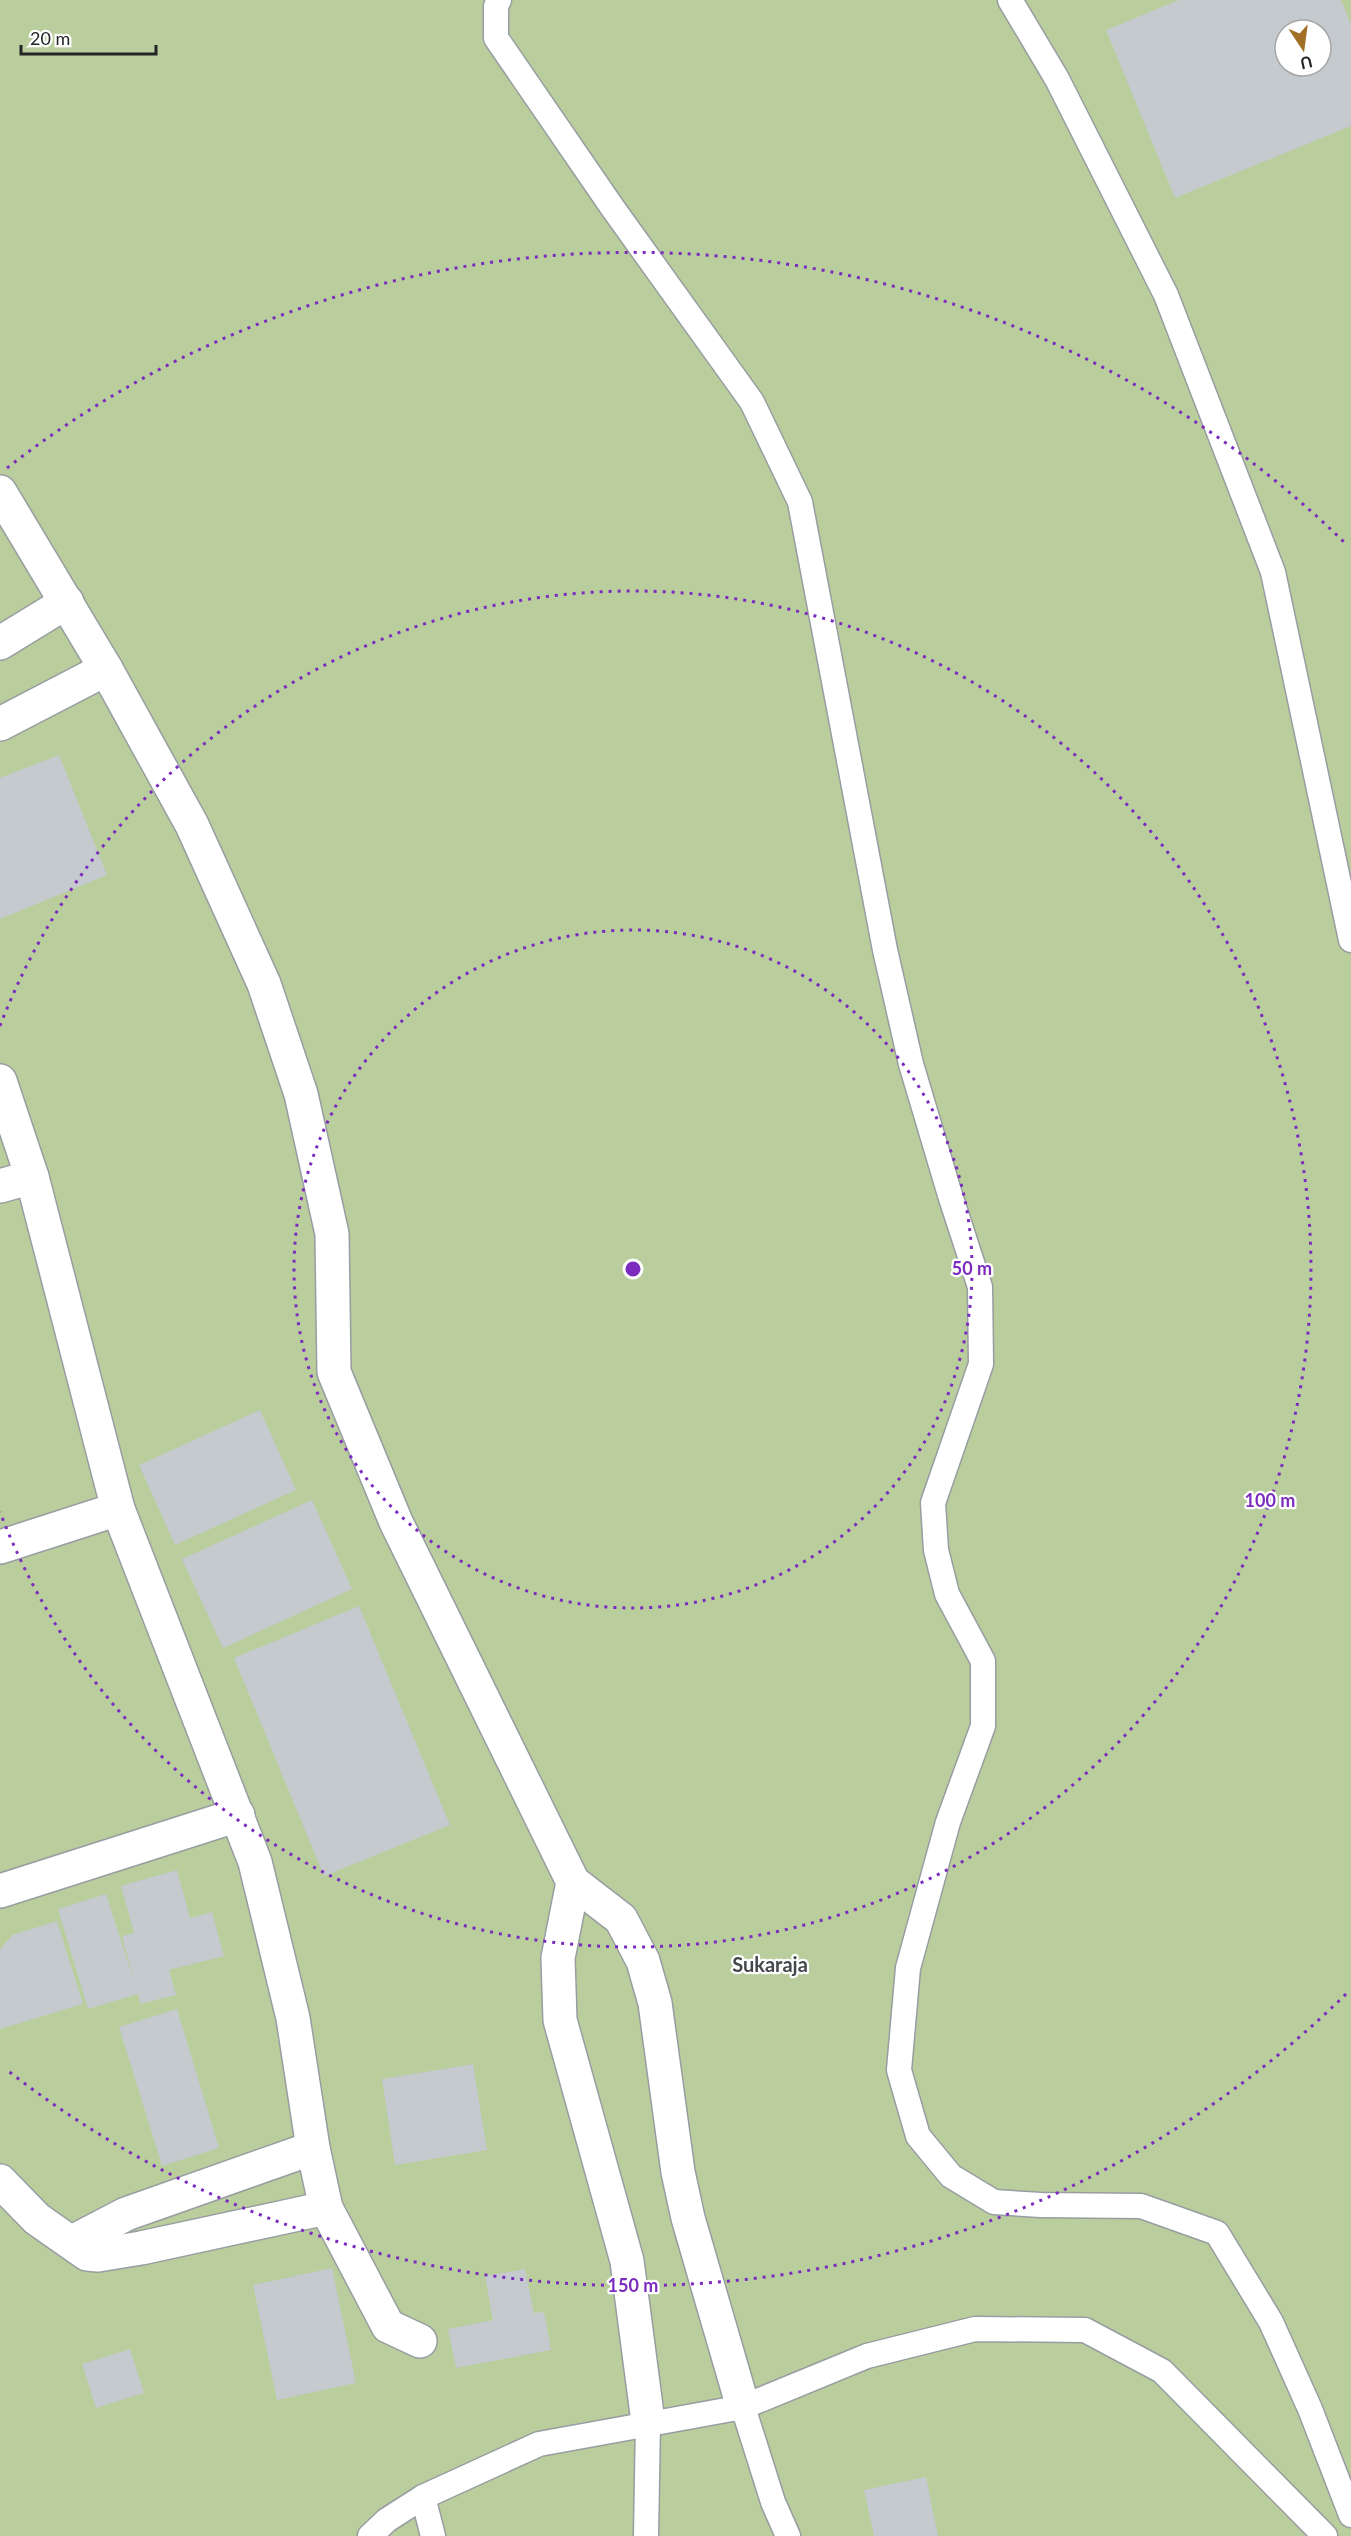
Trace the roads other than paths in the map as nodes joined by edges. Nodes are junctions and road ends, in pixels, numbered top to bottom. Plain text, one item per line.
1 (499, 0) edge
2 (1010, 0) edge
3 (0, 492) edge
4 (67, 602) junction
5 (0, 643) edge
6 (106, 669) junction
7 (0, 724) edge
8 (1351, 940) edge
9 (0, 1081) edge
10 (32, 1177) junction
11 (0, 1186) edge
12 (118, 1509) junction
13 (0, 1547) edge
14 (238, 1815) junction
15 (573, 1882) junction
16 (0, 1891) edge
17 (313, 2148) junction
18 (0, 2181) edge
19 (326, 2208) junction
20 (79, 2248) junction
21 (420, 2341) dead end
22 (743, 2407) junction
23 (648, 2422) junction
24 (423, 2497) junction
25 (1351, 2515) edge
26 (370, 2536) edge
27 (433, 2536) edge
28 (646, 2536) edge
29 (788, 2536) edge
30 (1325, 2536) edge

1 - 25 lane
2 - 8 lane
3 - 4 street
4 - 5 street
4 - 6 street
6 - 7 street
6 - 15 street
9 - 10 street
10 - 11 street
10 - 12 street
12 - 13 street
12 - 14 street
14 - 16 street
14 - 17 street
15 - 22 street
15 - 23 street
17 - 19 street
17 - 20 street
18 - 20 street
19 - 20 street
19 - 21 street
22 - 23 lane
22 - 29 lane
22 - 30 lane
23 - 24 lane
23 - 28 lane
24 - 26 lane
24 - 27 lane

